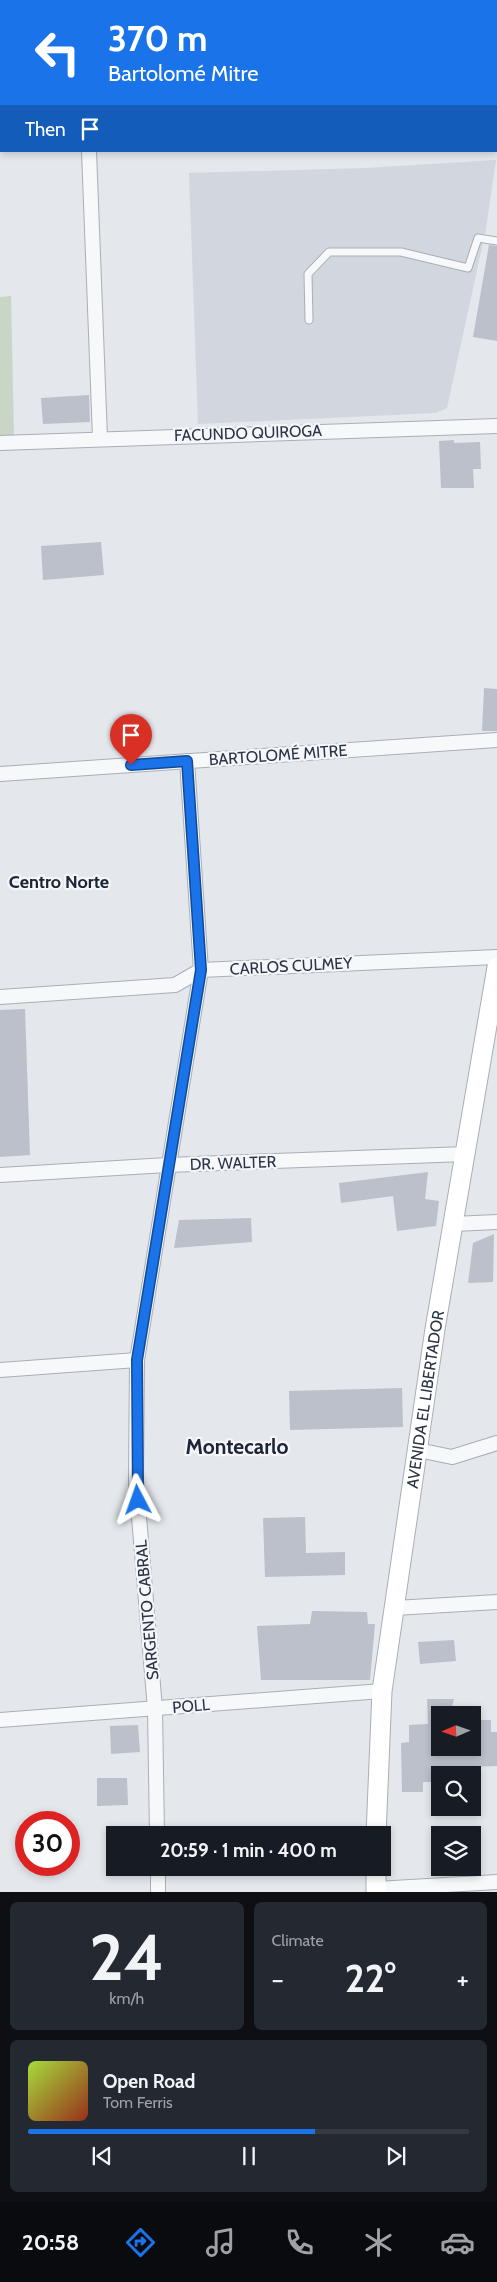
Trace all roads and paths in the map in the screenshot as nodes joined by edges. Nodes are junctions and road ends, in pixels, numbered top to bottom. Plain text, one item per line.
1 (89, 152) edge
2 (497, 241) edge
3 (309, 320) dead end
4 (497, 426) edge
5 (100, 438) junction
6 (0, 443) edge
7 (497, 740) edge
8 (187, 761) junction
9 (0, 774) edge
10 (497, 956) edge
11 (497, 967) edge
12 (201, 970) junction
13 (0, 997) edge
14 (466, 1154) junction
15 (167, 1165) junction
16 (0, 1175) edge
17 (497, 1222) edge
18 (453, 1224) junction
19 (137, 1360) junction
20 (0, 1370) edge
21 (497, 1443) edge
22 (418, 1450) junction
23 (497, 1602) edge
24 (395, 1608) junction
25 (382, 1691) junction
26 (155, 1709) junction
27 (0, 1720) edge
28 (157, 1826) edge
29 (376, 1826) edge
30 (158, 1876) edge
31 (376, 1876) edge
32 (497, 1882) edge
33 (376, 1891) edge
34 (158, 1892) edge

1 - 5 street
2 - 3 lane
4 - 5 street, FACUNDO QUIROGA
5 - 6 street, FACUNDO QUIROGA
7 - 8 street, BARTOLOMÉ MITRE
8 - 9 street, BARTOLOMÉ MITRE
8 - 12 street, SARGENTO CABRAL
10 - 12 street, CARLOS CULMEY
11 - 14 main road, AVENIDA EL LIBERTADOR
12 - 13 street, CARLOS CULMEY
12 - 15 street, SARGENTO CABRAL
14 - 15 street, DR. WALTER
14 - 18 main road, AVENIDA EL LIBERTADOR
15 - 16 street, DR. WALTER
15 - 19 street, SARGENTO CABRAL
17 - 18 street
18 - 22 main road, AVENIDA EL LIBERTADOR
19 - 20 street
19 - 26 street, SARGENTO CABRAL
21 - 22 street
22 - 24 main road, AVENIDA EL LIBERTADOR
23 - 24 street
24 - 25 main road, AVENIDA EL LIBERTADOR
25 - 26 street, POLL
25 - 29 main road, AVENIDA EL LIBERTADOR
26 - 27 street, POLL
26 - 28 street, SARGENTO CABRAL
30 - 34 street
31 - 33 main road
32 - 33 street

